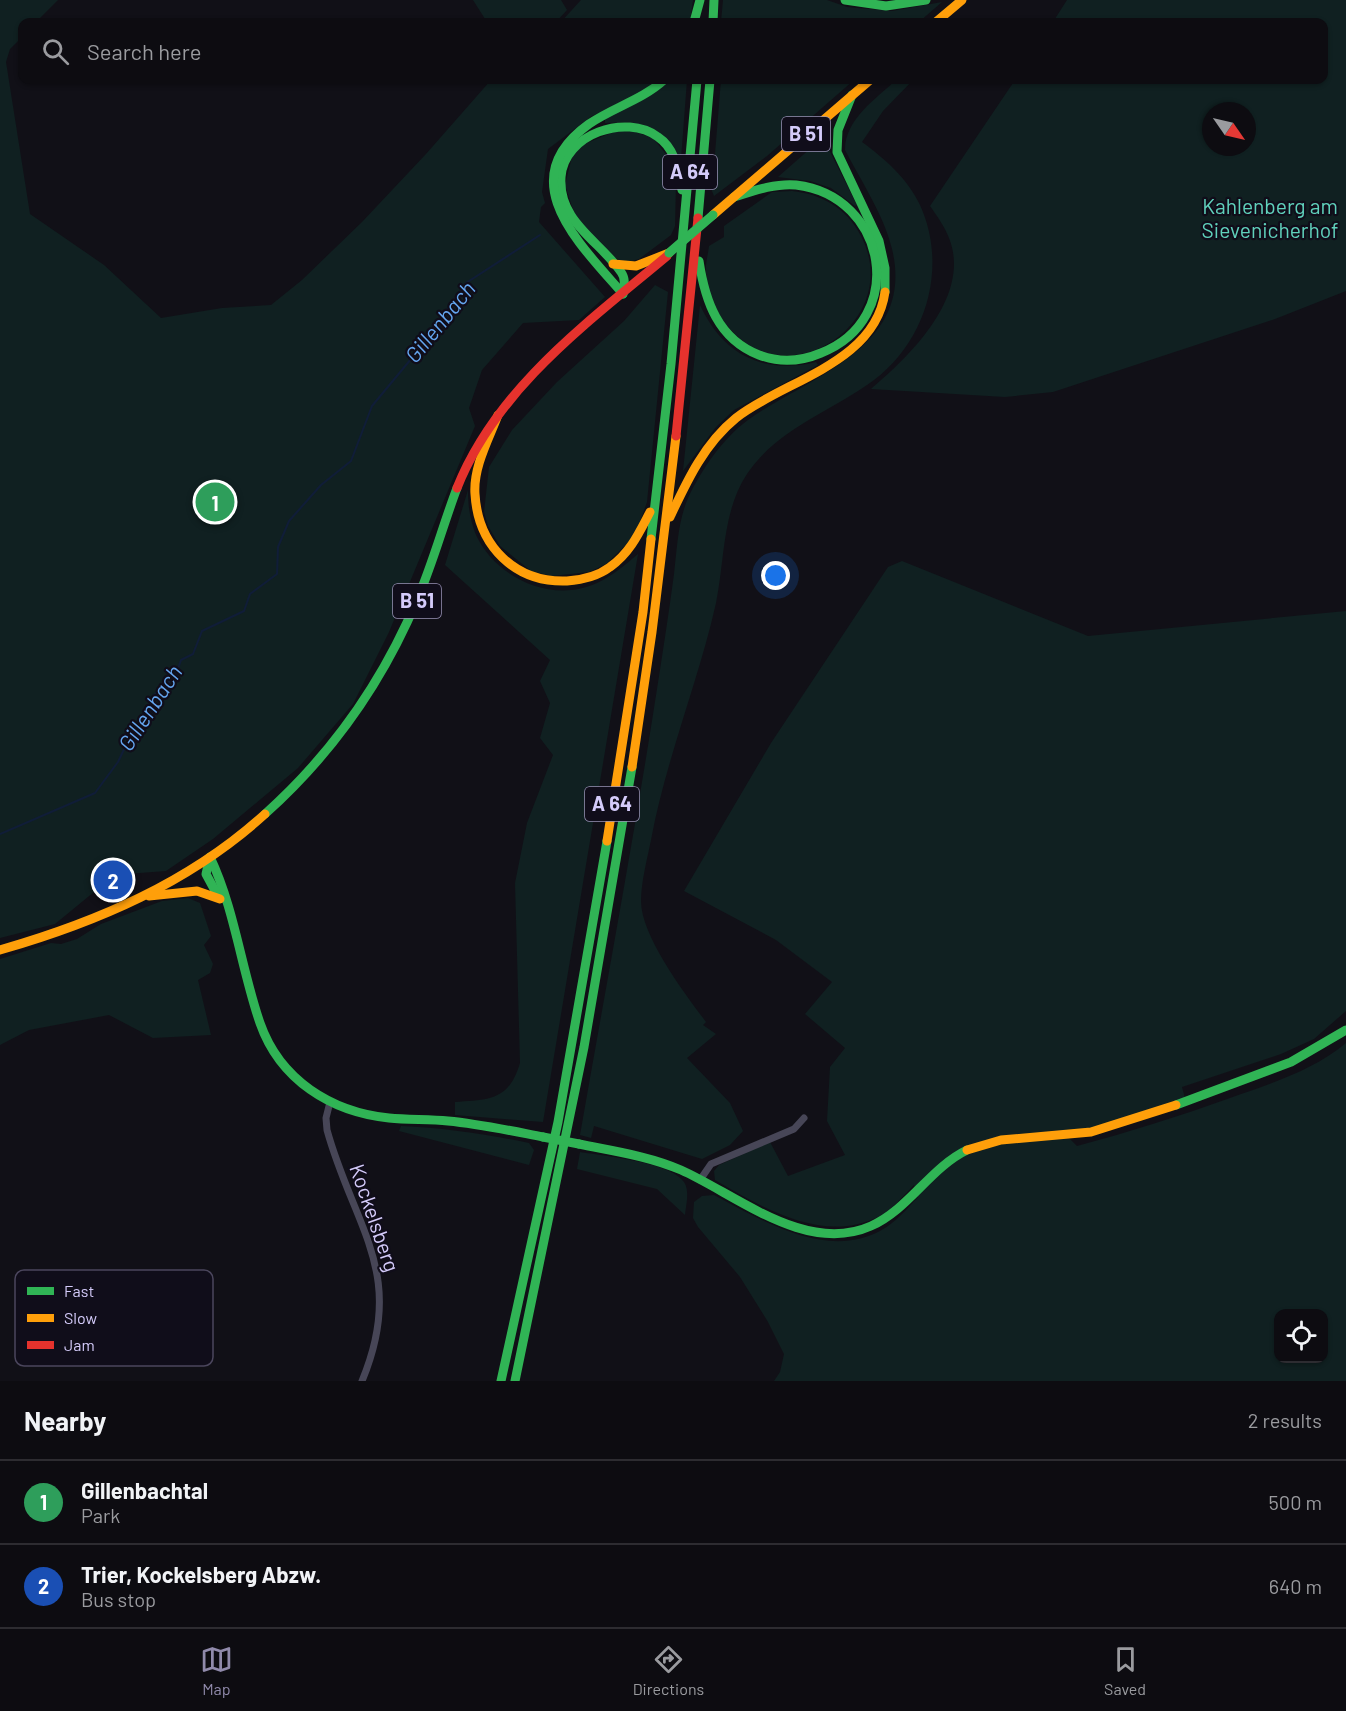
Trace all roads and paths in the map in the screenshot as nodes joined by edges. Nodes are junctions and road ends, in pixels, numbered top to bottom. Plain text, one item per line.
1 (701, 0) edge
2 (714, 0) edge
3 (845, 0) edge
4 (926, 0) edge
5 (962, 0) edge
6 (695, 18) edge
7 (701, 18) edge
8 (713, 18) edge
9 (941, 18) edge
10 (659, 84) edge
11 (698, 84) edge
12 (710, 84) edge
13 (865, 84) edge
14 (852, 95) junction
15 (734, 197) junction
16 (696, 242) junction
17 (669, 254) junction
18 (682, 257) junction
19 (613, 264) junction
20 (623, 294) junction
21 (498, 415) junction
22 (658, 485) junction
23 (666, 526) junction
24 (267, 814) junction
25 (210, 857) junction
26 (148, 896) junction
27 (220, 899) junction
28 (231, 917) junction
29 (95, 918) junction
30 (0, 950) edge
31 (1346, 1030) edge
32 (330, 1102) junction
33 (804, 1118) dead end
34 (700, 1180) junction
35 (362, 1381) edge
36 (501, 1381) edge
37 (515, 1381) edge

1 - 6 main road
1 - 7 main road
2 - 8 main road
3 - 4 main road
5 - 9 main road
10 - 20 main road
11 - 18 main road, A 64
12 - 16 main road, A 64
13 - 14 main road, B 51
14 - 15 main road, B 51
14 - 23 main road
15 - 16 main road
15 - 17 main road, B 51, bridge
16 - 23 main road, A 64
17 - 19 main road
17 - 20 main road, B 51
18 - 19 main road
18 - 22 main road, A 64
19 - 20 main road
20 - 21 main road, B 51
21 - 22 main road
21 - 24 main road, B 51
22 - 36 main road, A 64
23 - 37 main road, A 64
24 - 25 main road, B 51
24 - 29 main road, B 51
25 - 26 main road, B 51
25 - 27 main road
25 - 28 main road
26 - 27 main road
26 - 29 main road, B 51
27 - 28 main road
28 - 32 main road
29 - 30 main road, B 51
31 - 34 main road
32 - 34 main road, bridge
32 - 35 street, Kockelsberg
33 - 34 street

